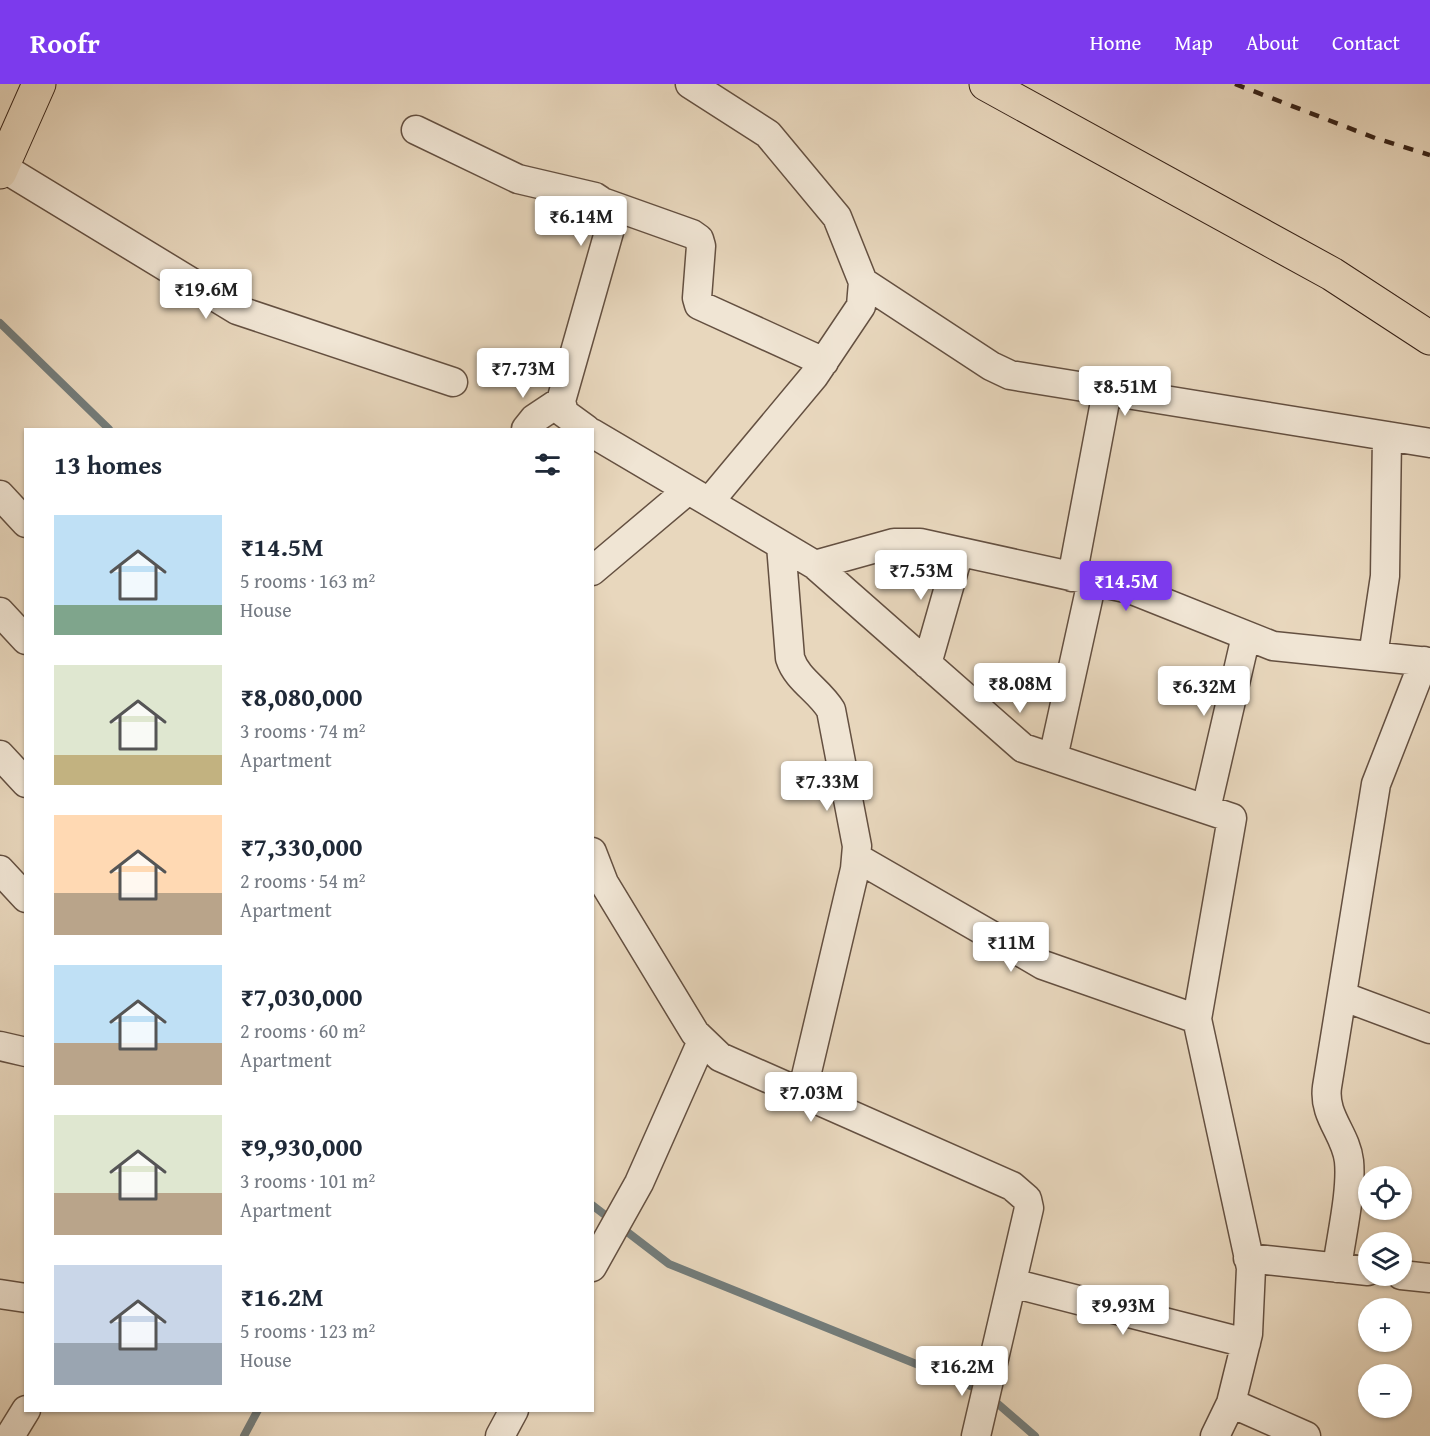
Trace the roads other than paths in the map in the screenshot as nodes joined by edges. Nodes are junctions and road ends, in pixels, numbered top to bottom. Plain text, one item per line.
1 (39, 84) edge
2 (690, 84) edge
3 (986, 84) edge
4 (416, 130) dead end
5 (1, 170) edge
6 (605, 203) junction
7 (863, 282) junction
8 (1430, 338) edge
9 (824, 362) junction
10 (453, 382) dead end
11 (1107, 391) junction
12 (561, 401) junction
13 (527, 428) edge
14 (585, 428) edge
15 (594, 434) edge
16 (1387, 436) junction
17 (1430, 443) edge
18 (0, 495) edge
19 (698, 496) junction
20 (24, 521) edge
21 (781, 545) junction
22 (959, 552) junction
23 (815, 565) junction
24 (594, 570) edge
25 (1082, 579) junction
26 (0, 612) edge
27 (1246, 636) junction
28 (24, 638) edge
29 (1372, 656) junction
30 (1427, 662) edge
31 (927, 663) junction
32 (0, 755) edge
33 (1053, 758) junction
34 (24, 781) edge
35 (1206, 809) junction
36 (594, 857) edge
37 (857, 858) junction
38 (0, 870) edge
39 (24, 896) edge
40 (1342, 996) junction
41 (1197, 1019) junction
42 (1430, 1029) edge
43 (702, 1041) junction
44 (0, 1046) edge
45 (24, 1052) edge
46 (802, 1093) junction
47 (1248, 1258) junction
48 (594, 1265) edge
49 (1337, 1268) junction
50 (1358, 1270) edge
51 (1412, 1276) edge
52 (1430, 1278) edge
53 (1012, 1283) junction
54 (0, 1294) edge
55 (24, 1298) edge
56 (1246, 1343) junction
57 (1231, 1403) junction
58 (25, 1412) edge
59 (513, 1412) edge
60 (976, 1435) edge
61 (10, 1436) edge
62 (500, 1436) edge
63 (1215, 1436) edge
64 (1306, 1436) edge

1 - 5 main road
2 - 7 street
3 - 8 main road
4 - 6 street
5 - 10 street
6 - 9 street
6 - 12 street
7 - 9 street
7 - 11 street
9 - 19 street
11 - 16 street
11 - 25 street
12 - 13 street
12 - 14 street
15 - 19 street
16 - 17 street
16 - 29 street
18 - 20 street
19 - 21 street
19 - 24 street
21 - 23 street
21 - 37 street
22 - 23 street
22 - 25 street
22 - 31 street
23 - 31 street
25 - 27 street
25 - 33 street
26 - 28 street
27 - 29 street
27 - 35 street
29 - 30 street
30 - 40 street
31 - 33 street
32 - 34 street
33 - 35 street
35 - 41 street
36 - 43 street
37 - 41 street
37 - 46 street
38 - 39 street
40 - 42 street
40 - 49 street
41 - 47 street
43 - 46 street
43 - 48 street
44 - 45 street
46 - 53 street
47 - 49 street
47 - 56 street
49 - 50 street
51 - 52 street
53 - 56 street
53 - 60 street
54 - 55 street
56 - 57 street
57 - 63 street
57 - 64 street
58 - 61 street
59 - 62 street

